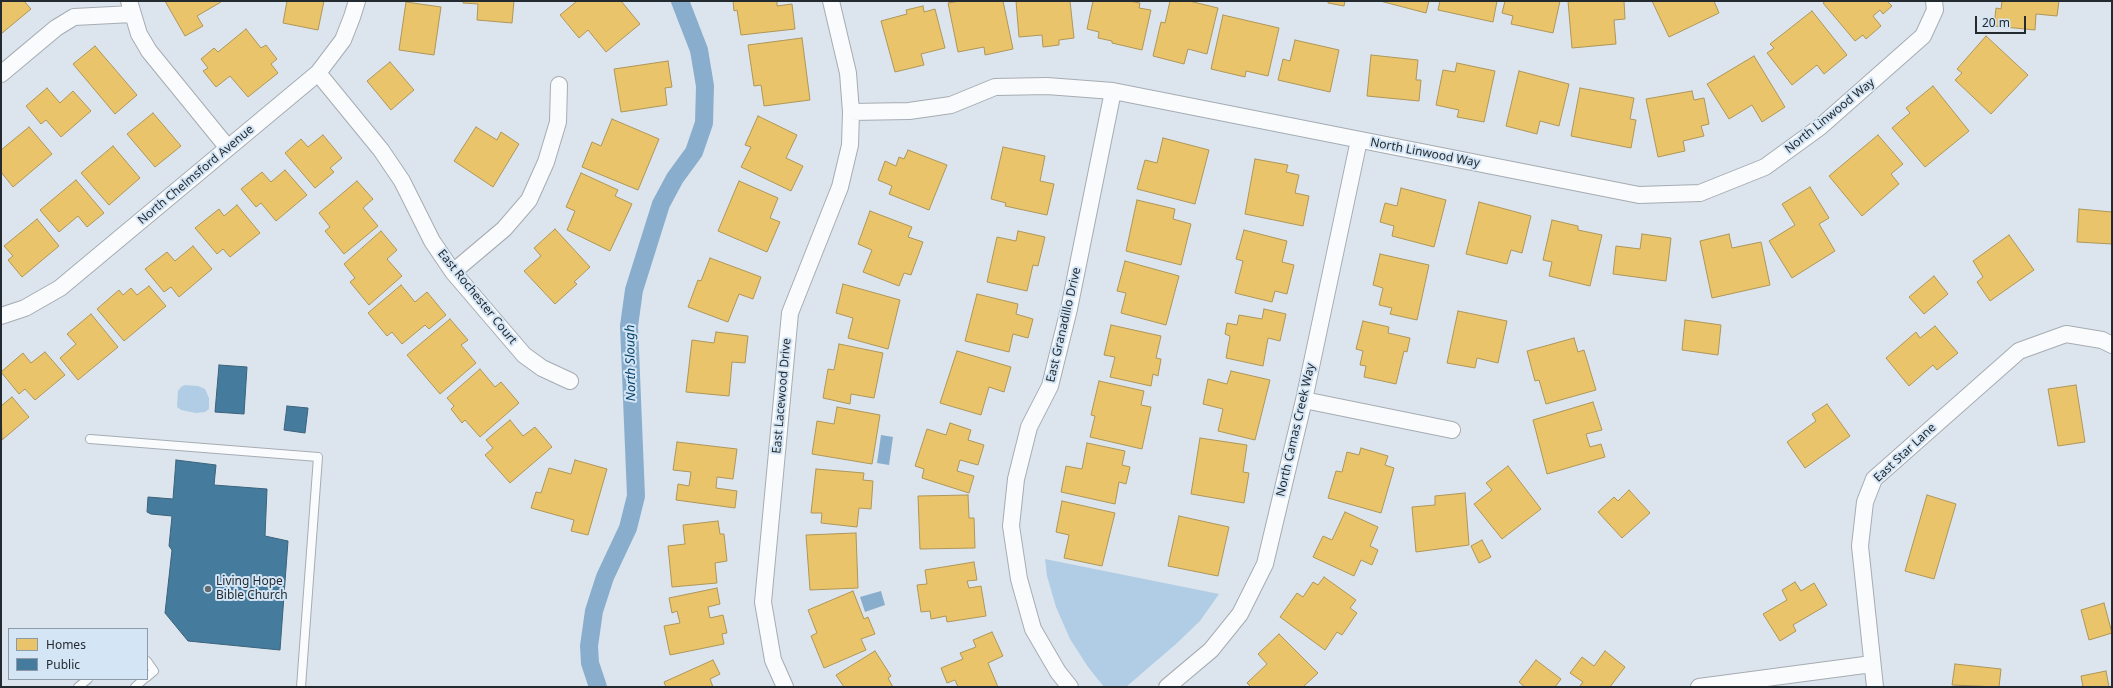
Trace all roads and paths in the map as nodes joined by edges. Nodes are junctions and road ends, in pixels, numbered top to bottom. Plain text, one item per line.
1 (357, 1) edge
2 (831, 1) edge
3 (1935, 6) edge
4 (130, 8) edge
5 (318, 73) junction
6 (1, 74) edge
7 (559, 85) dead end
8 (1113, 91) junction
9 (851, 112) junction
10 (1359, 140) junction
11 (228, 148) junction
12 (453, 272) junction
13 (1, 316) edge
14 (2112, 345) edge
15 (570, 381) dead end
16 (1304, 400) junction
17 (1452, 430) dead end
18 (90, 439) dead end
19 (148, 662) edge
20 (1872, 664) junction
21 (148, 676) edge
22 (143, 680) edge
23 (135, 687) edge
24 (301, 687) edge
25 (785, 687) edge
26 (1070, 687) edge
27 (1167, 687) edge
28 (1698, 687) edge
29 (1875, 687) edge

1 - 5 street, North Chelmsford Avenue
2 - 9 street, East Lacewood Drive
3 - 10 street, North Linwood Way
4 - 6 street
4 - 11 street
5 - 11 street, North Chelmsford Avenue
5 - 12 street, East Rochester Court
7 - 12 street
8 - 9 street, North Linwood Way
8 - 10 street, North Linwood Way
8 - 26 street, East Granadillo Drive
9 - 25 street, East Lacewood Drive
10 - 16 street, North Camas Creek Way
11 - 13 street, North Chelmsford Avenue
12 - 15 street, East Rochester Court
14 - 20 street, East Star Lane
16 - 17 street
16 - 27 street, North Camas Creek Way
18 - 24 lane
19 - 21 lane
20 - 28 street
20 - 29 street, East Star Lane
22 - 23 lane

